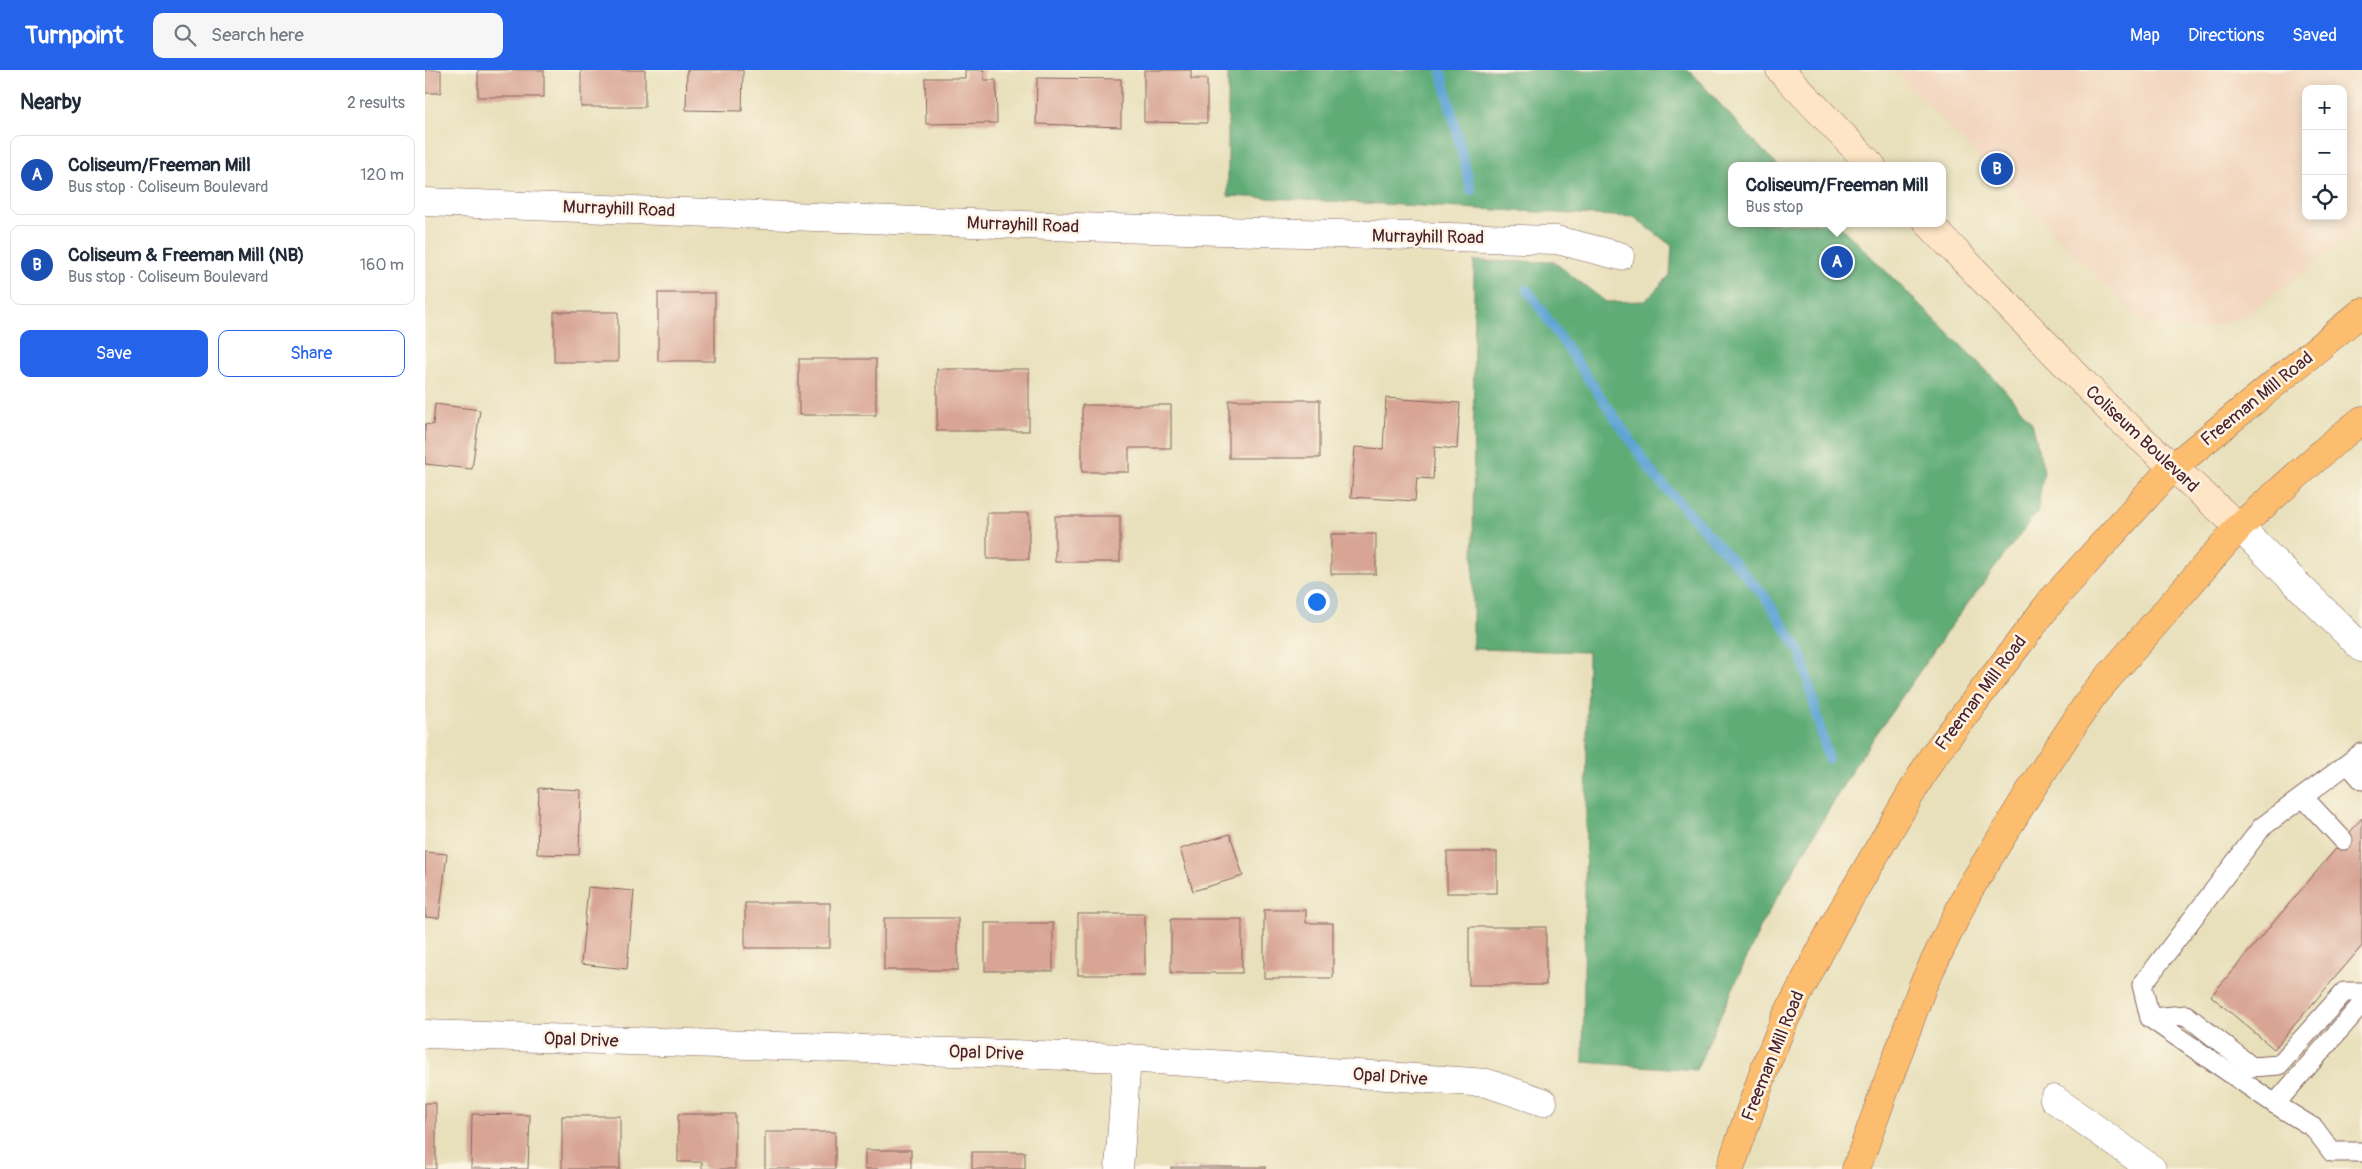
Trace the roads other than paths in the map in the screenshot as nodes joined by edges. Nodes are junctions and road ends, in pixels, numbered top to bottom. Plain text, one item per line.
1 (1780, 70) edge
2 (1869, 162) edge
3 (425, 202) edge
4 (1932, 227) edge
5 (1620, 256) dead end
6 (2362, 312) edge
7 (2362, 420) edge
8 (2171, 468) junction
9 (2239, 527) junction
10 (2362, 648) edge
11 (2355, 759) edge
12 (2362, 780) edge
13 (2303, 797) junction
14 (2343, 840) dead end
15 (2362, 992) edge
16 (2362, 1004) edge
17 (2150, 1018) junction
18 (425, 1034) edge
19 (1127, 1058) junction
20 (2053, 1099) dead end
21 (1543, 1102) dead end
22 (2275, 1104) junction
23 (2362, 1152) edge
24 (1119, 1169) edge
25 (1730, 1169) edge
26 (1856, 1169) edge
27 (2152, 1169) edge

1 - 2 main road
3 - 5 street, Murrayhill Road
4 - 8 main road, Coliseum Boulevard
6 - 8 main road, Freeman Mill Road
7 - 9 main road
8 - 9 main road, Coliseum Boulevard
8 - 25 main road, Freeman Mill Road
9 - 10 street, Coliseum Boulevard
9 - 26 main road
11 - 12 lane
11 - 13 lane
13 - 14 lane
13 - 17 lane
15 - 17 lane
16 - 22 lane
17 - 22 lane
18 - 19 street, Opal Drive
19 - 21 street, Opal Drive
19 - 24 street
20 - 27 street
22 - 23 lane

